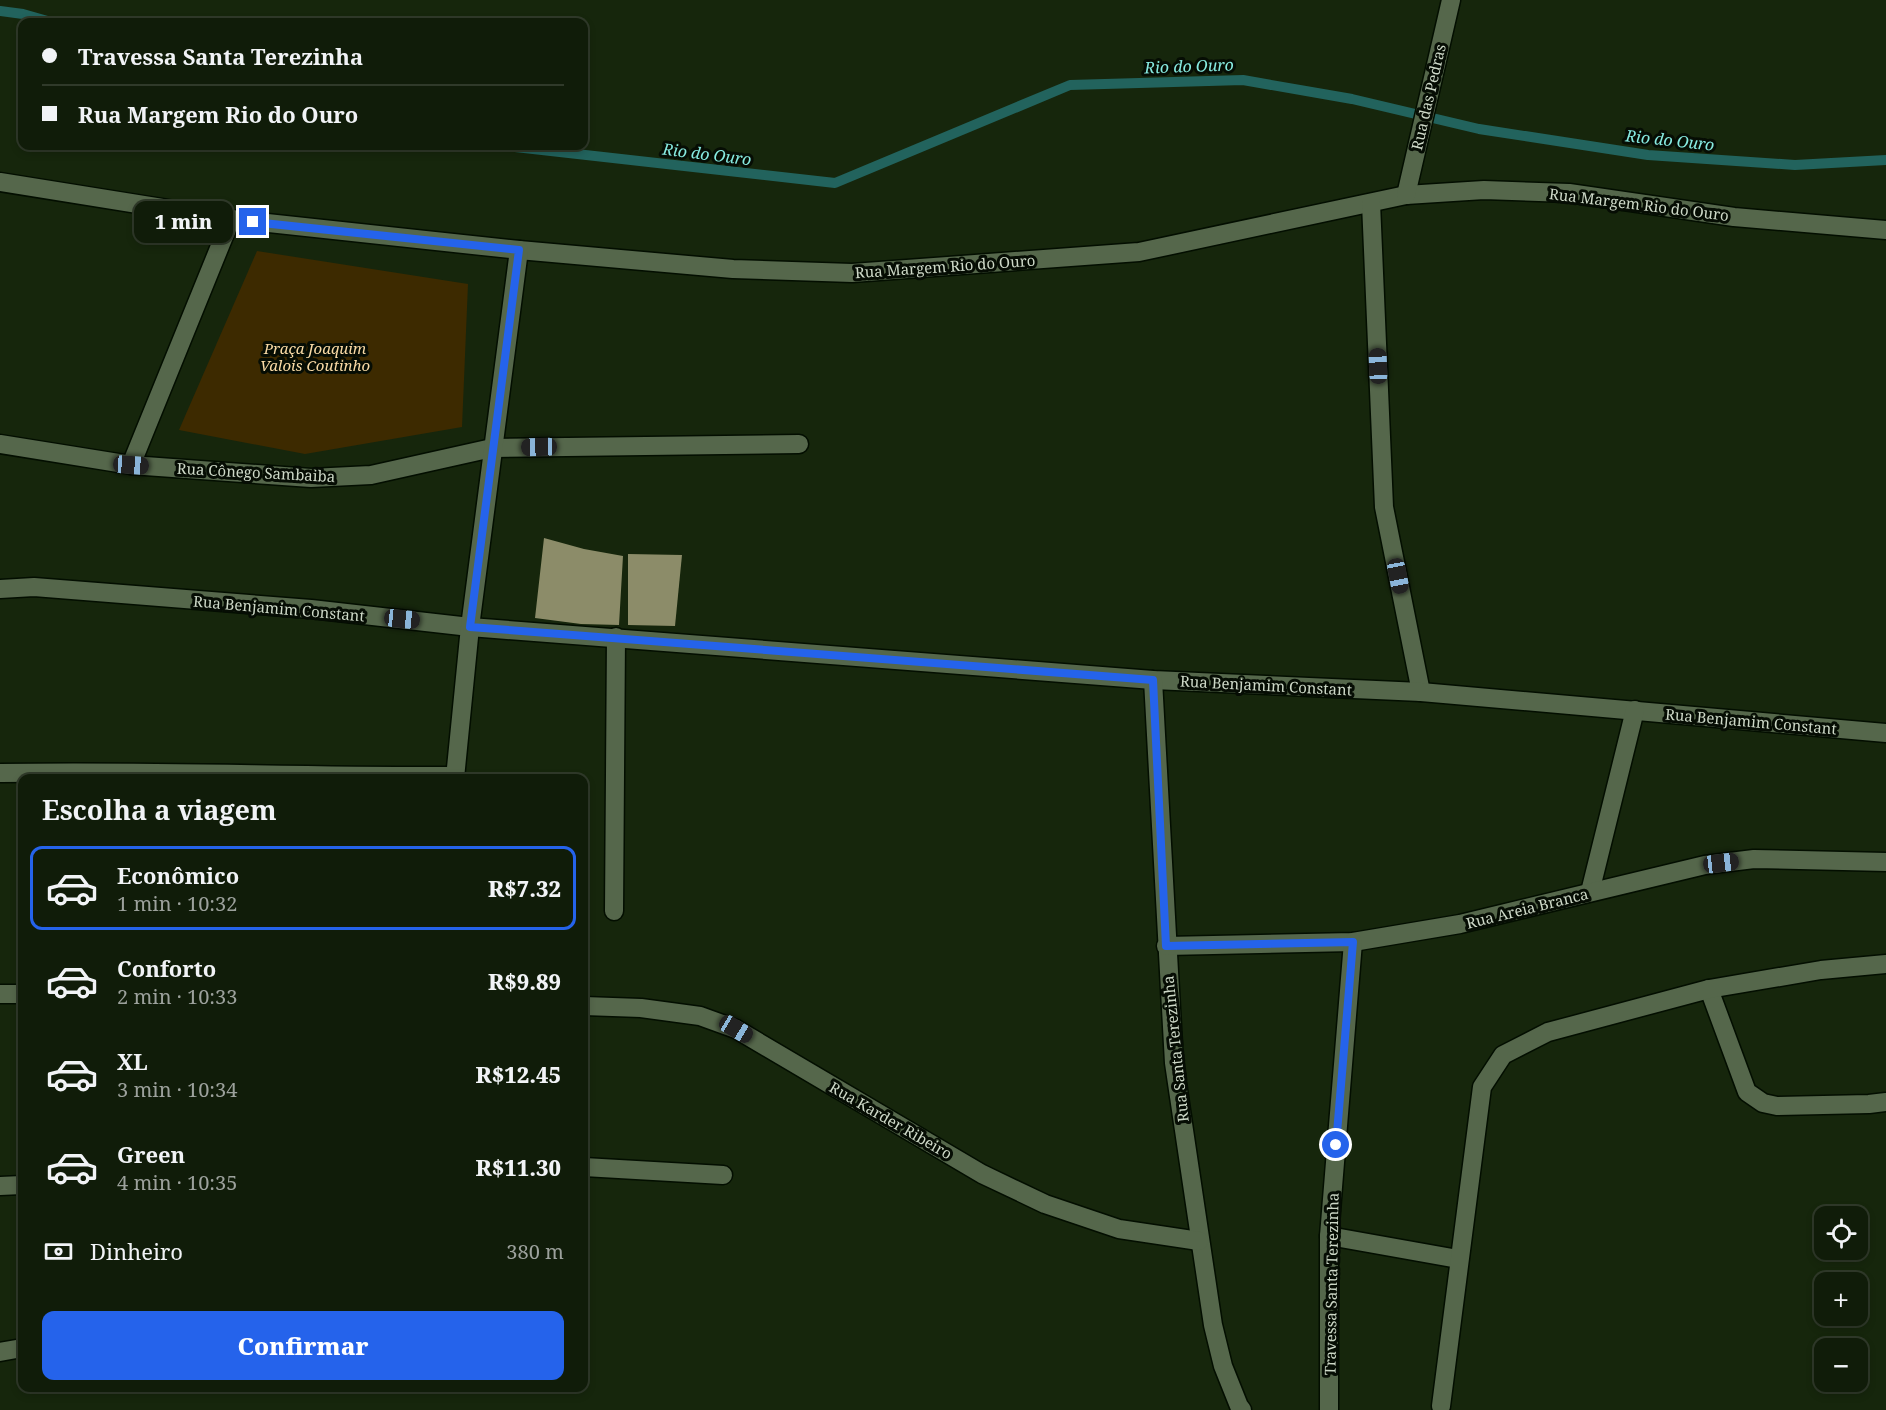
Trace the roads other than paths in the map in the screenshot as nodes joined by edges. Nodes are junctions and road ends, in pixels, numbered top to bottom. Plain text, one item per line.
1 (1451, 0) edge
2 (0, 182) edge
3 (1406, 195) junction
4 (1371, 203) junction
5 (231, 219) junction
6 (1886, 230) edge
7 (519, 250) junction
8 (0, 444) edge
9 (799, 444) dead end
10 (492, 448) junction
11 (131, 465) junction
12 (0, 589) edge
13 (470, 627) junction
14 (616, 637) junction
15 (1153, 680) junction
16 (1421, 692) junction
17 (1635, 710) junction
18 (1886, 733) edge
19 (0, 773) edge
20 (174, 774) edge
21 (455, 774) edge
22 (1886, 862) edge
23 (1590, 892) junction
24 (614, 911) dead end
25 (1353, 942) junction
26 (1166, 946) junction
27 (1886, 964) edge
28 (1709, 989) junction
29 (0, 994) edge
30 (18, 994) edge
31 (588, 1006) edge
32 (1886, 1102) edge
33 (588, 1167) edge
34 (723, 1175) dead end
35 (18, 1185) edge
36 (0, 1186) edge
37 (1329, 1236) junction
38 (1199, 1241) junction
39 (1458, 1259) junction
40 (18, 1349) edge
41 (0, 1352) edge
42 (1441, 1406) dead end
43 (1242, 1410) edge
44 (1329, 1410) edge

1 - 3 street, Rua das Pedras
2 - 5 street, Rua Margem Rio do Ouro
3 - 4 street, Rua Margem Rio do Ouro
3 - 6 street, Rua Margem Rio do Ouro
4 - 7 street, Rua Margem Rio do Ouro
4 - 16 street
5 - 7 street, Rua Margem Rio do Ouro
5 - 11 street
7 - 10 street
8 - 11 street, Rua Cônego Sambaiba
9 - 10 street, Rua Cônego Sambaiba
10 - 11 street, Rua Cônego Sambaiba
10 - 13 street
12 - 13 street, Rua Benjamim Constant
13 - 14 street, Rua Benjamim Constant
13 - 21 street
14 - 15 street, Rua Benjamim Constant
14 - 24 street
15 - 16 street, Rua Benjamim Constant
15 - 26 street, Rua Santa Terezinha
16 - 17 street, Rua Benjamim Constant
17 - 18 street, Rua Benjamim Constant
17 - 23 street
19 - 20 street
22 - 23 street, Rua Areia Branca
23 - 25 street, Rua Areia Branca
25 - 26 street, Rua Areia Branca
25 - 37 street, Travessa Santa Terezinha
26 - 38 street, Rua Santa Terezinha
27 - 28 street
28 - 32 street
28 - 39 street
29 - 30 street
31 - 38 street, Rua Karder Ribeiro
33 - 34 street
35 - 36 street
37 - 39 street
37 - 44 street, Travessa Santa Terezinha
38 - 43 street, Rua Santa Terezinha
39 - 42 street
40 - 41 street

